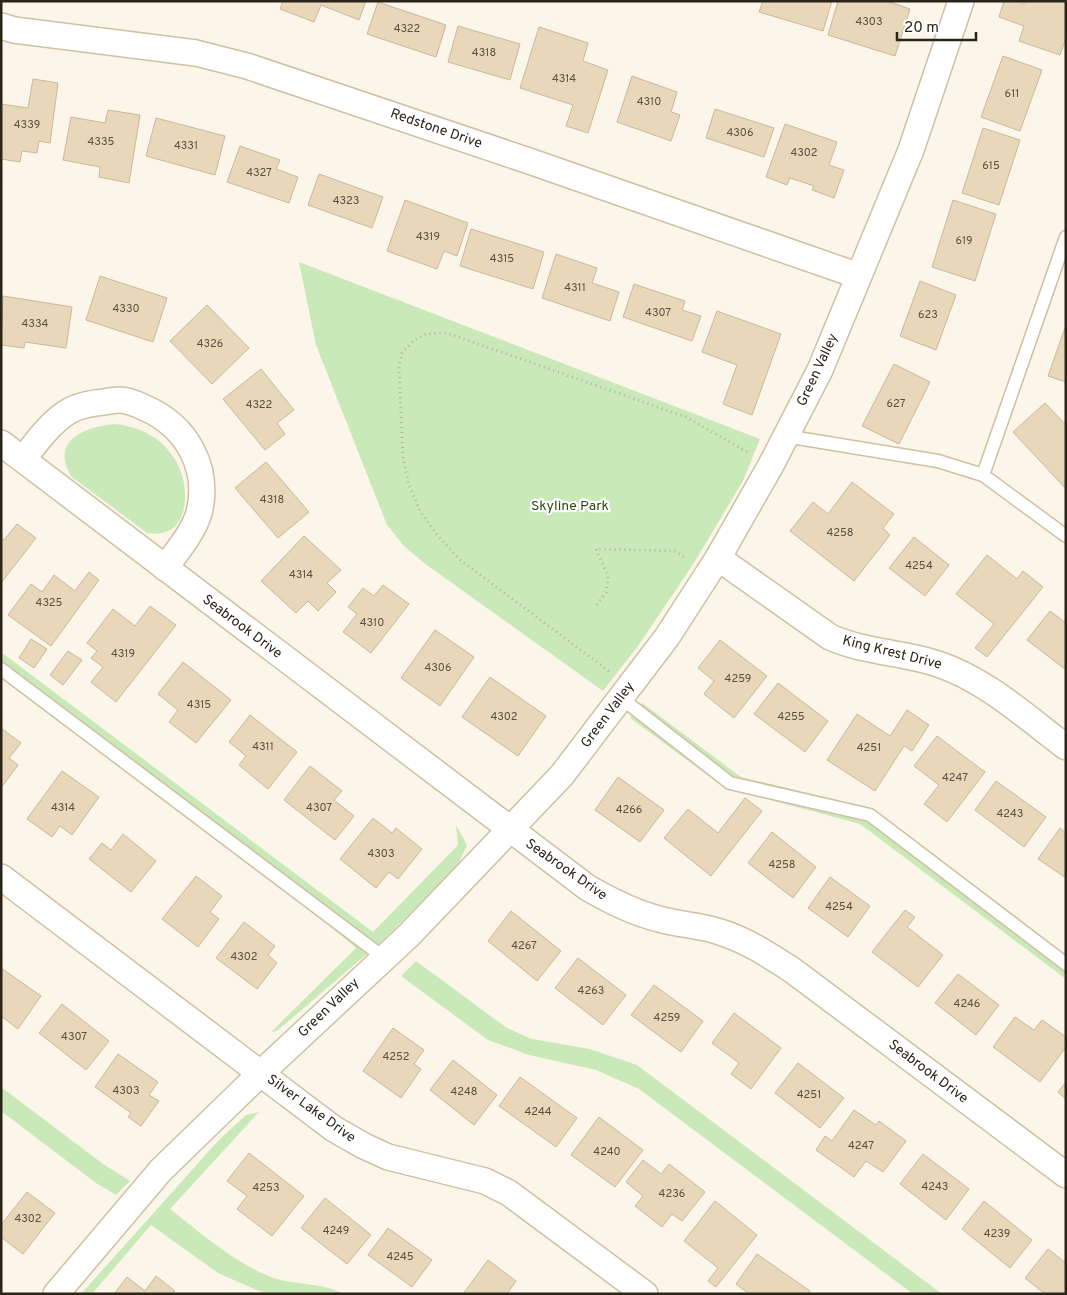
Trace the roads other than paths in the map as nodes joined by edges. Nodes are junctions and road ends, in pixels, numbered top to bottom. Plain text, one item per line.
1 (961, 1) edge
2 (1, 26) edge
3 (1066, 237) edge
4 (859, 276) junction
5 (785, 436) junction
6 (1, 443) edge
7 (23, 459) junction
8 (983, 475) junction
9 (1066, 536) edge
10 (713, 566) junction
11 (165, 568) junction
12 (1, 669) edge
13 (625, 692) junction
14 (1066, 747) edge
15 (509, 829) junction
16 (1, 877) edge
17 (383, 957) junction
18 (1066, 964) edge
19 (261, 1073) junction
20 (1066, 1175) edge
21 (56, 1294) edge
22 (645, 1294) edge

1 - 4 street, Green Valley
2 - 4 street, Redstone Drive
3 - 8 lane
4 - 5 street, Green Valley
5 - 8 lane
5 - 10 street, Green Valley
6 - 7 street, Seabrook Drive
7 - 11 street, Seabrook Drive
7 - 11 street
8 - 9 lane
10 - 13 street, Green Valley
10 - 14 street, King Krest Drive
11 - 15 street, Seabrook Drive
12 - 17 lane
13 - 15 street, Green Valley
13 - 18 lane
15 - 17 street, Green Valley
15 - 20 street, Seabrook Drive
16 - 19 street, Silver Lake Drive
17 - 19 street, Green Valley
19 - 21 street, Green Valley
19 - 22 street, Silver Lake Drive

